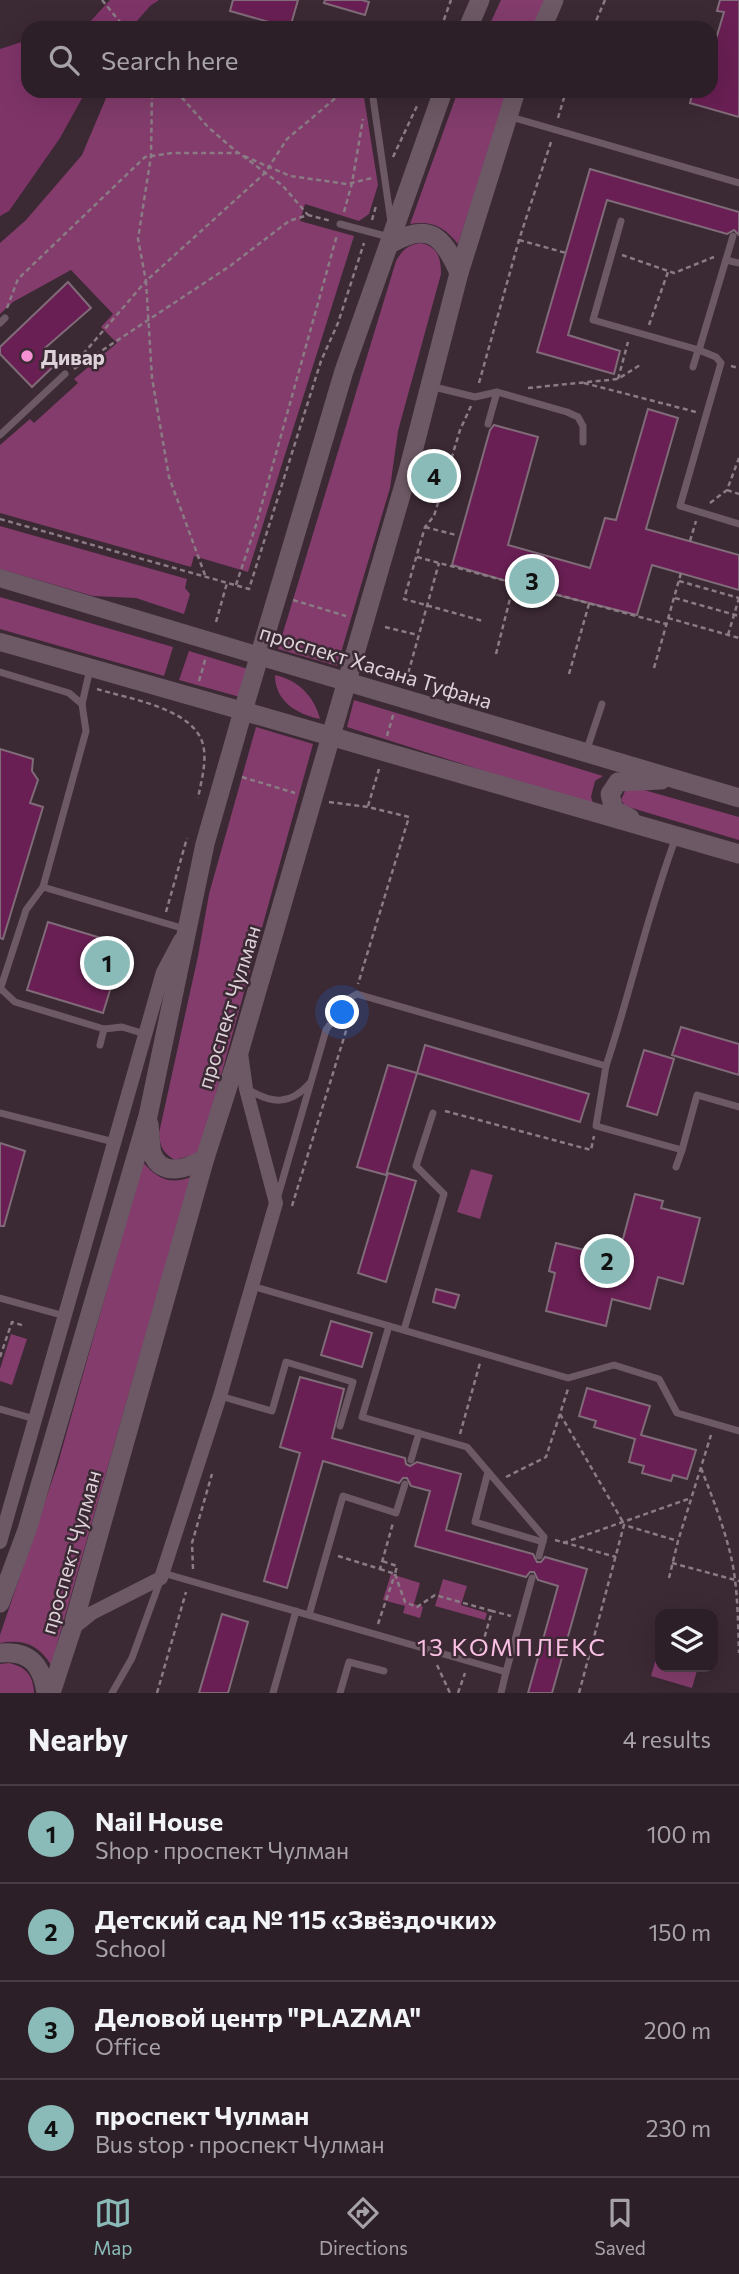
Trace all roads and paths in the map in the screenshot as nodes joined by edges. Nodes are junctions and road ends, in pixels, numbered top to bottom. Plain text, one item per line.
1 (102, 0) edge
2 (451, 0) edge
3 (480, 0) edge
4 (554, 0) edge
5 (605, 0) edge
6 (119, 21) edge
7 (444, 21) edge
8 (471, 21) edge
9 (545, 21) edge
10 (596, 21) edge
11 (152, 98) edge
12 (182, 98) edge
13 (336, 98) edge
14 (373, 98) edge
15 (441, 98) edge
16 (514, 98) edge
17 (564, 98) edge
18 (508, 116) junction
19 (364, 117) dead end
20 (554, 130) junction
21 (239, 153) junction
22 (151, 156) junction
23 (269, 167) junction
24 (265, 173) junction
25 (386, 174) junction
26 (352, 183) junction
27 (739, 183) edge
28 (308, 215) junction
29 (621, 221) dead end
30 (340, 224) junction
31 (368, 231) junction
32 (733, 236) dead end
33 (519, 240) junction
34 (391, 241) junction
35 (729, 250) junction
36 (612, 252) junction
37 (566, 253) dead end
38 (726, 260) junction
39 (739, 263) edge
40 (668, 272) junction
41 (459, 274) junction
42 (146, 281) junction
43 (148, 320) junction
44 (2, 321) edge
45 (631, 331) junction
46 (646, 335) junction
47 (699, 350) junction
48 (640, 365) dead end
49 (693, 367) dead end
50 (65, 374) junction
51 (618, 379) junction
52 (582, 383) junction
53 (429, 386) junction
54 (497, 392) junction
55 (475, 397) junction
56 (706, 415) junction
57 (488, 424) dead end
58 (0, 435) edge
59 (583, 442) dead end
60 (739, 458) edge
61 (727, 490) junction
62 (739, 494) edge
63 (699, 511) junction
64 (0, 519) edge
65 (739, 523) edge
66 (425, 527) junction
67 (456, 535) dead end
68 (690, 541) dead end
69 (417, 557) junction
70 (439, 563) junction
71 (681, 573) dead end
72 (205, 577) junction
73 (0, 578) edge
74 (679, 581) junction
75 (227, 583) junction
76 (514, 583) junction
77 (236, 585) junction
78 (674, 598) junction
79 (739, 598) edge
80 (293, 600) dead end
81 (589, 604) junction
82 (426, 605) junction
83 (734, 615) junction
84 (739, 616) edge
85 (352, 618) dead end
86 (668, 618) junction
87 (483, 621) dead end
88 (216, 622) dead end
89 (666, 624) junction
90 (385, 627) dead end
91 (418, 635) junction
92 (728, 635) junction
93 (739, 638) edge
94 (0, 642) edge
95 (206, 654) dead end
96 (496, 654) dead end
97 (260, 656) junction
98 (91, 666) junction
99 (654, 668) dead end
100 (0, 672) edge
101 (569, 674) dead end
102 (346, 681) junction
103 (198, 684) dead end
104 (405, 684) dead end
105 (86, 686) junction
106 (82, 704) junction
107 (602, 704) dead end
108 (243, 711) junction
109 (394, 712) dead end
110 (330, 734) junction
111 (386, 740) dead end
112 (586, 752) junction
113 (379, 769) dead end
114 (242, 777) dead end
115 (676, 779) junction
116 (299, 794) dead end
117 (739, 798) edge
118 (198, 799) dead end
119 (325, 802) dead end
120 (368, 807) junction
121 (668, 834) junction
122 (188, 836) dead end
123 (739, 854) edge
124 (43, 887) junction
125 (163, 922) junction
126 (186, 930) junction
127 (1, 989) edge
128 (357, 994) junction
129 (104, 1029) junction
130 (146, 1034) junction
131 (100, 1045) dead end
132 (240, 1049) junction
133 (606, 1066) junction
134 (312, 1080) junction
135 (246, 1089) junction
136 (739, 1107) edge
137 (0, 1113) edge
138 (433, 1114) joint
139 (148, 1116) junction
140 (596, 1126) junction
141 (114, 1142) junction
142 (682, 1150) junction
143 (205, 1158) junction
144 (677, 1167) dead end
145 (276, 1203) junction
146 (290, 1213) dead end
147 (253, 1286) junction
148 (0, 1298) edge
149 (65, 1316) junction
150 (25, 1326) dead end
151 (389, 1326) junction
152 (404, 1330) junction
153 (482, 1353) junction
154 (0, 1357) edge
155 (573, 1376) junction
156 (220, 1396) junction
157 (0, 1409) edge
158 (560, 1414) junction
159 (35, 1419) junction
160 (715, 1425) junction
161 (340, 1426) dead end
162 (739, 1431) edge
163 (419, 1433) junction
164 (457, 1444) junction
165 (411, 1460) dead end
166 (215, 1465) dead end
167 (701, 1468) junction
168 (488, 1472) junction
169 (497, 1482) junction
170 (404, 1484) dead end
171 (691, 1498) junction
172 (396, 1513) junction
173 (624, 1524) junction
174 (544, 1540) junction
175 (678, 1541) junction
176 (0, 1542) edge
177 (563, 1543) junction
178 (327, 1552) junction
179 (539, 1556) dead end
180 (616, 1557) junction
181 (382, 1560) junction
182 (672, 1563) junction
183 (380, 1569) junction
184 (395, 1574) junction
185 (162, 1575) junction
186 (532, 1578) dead end
187 (669, 1578) dead end
188 (733, 1579) junction
189 (189, 1581) junction
190 (739, 1581) edge
191 (0, 1603) edge
192 (296, 1611) junction
193 (492, 1611) junction
194 (309, 1615) junction
195 (520, 1619) junction
196 (72, 1629) junction
197 (375, 1634) junction
198 (429, 1650) junction
199 (0, 1653) edge
200 (739, 1654) edge
201 (468, 1661) junction
202 (477, 1663) junction
203 (384, 1671) dead end
204 (506, 1672) junction
205 (48, 1693) edge
206 (112, 1693) edge
207 (157, 1693) edge
208 (273, 1693) edge
209 (340, 1693) edge
210 (450, 1693) edge
211 (458, 1693) edge
212 (500, 1693) edge
213 (579, 1693) edge

1 - 6 path
2 - 7 path
3 - 8 main road
4 - 9 main road
5 - 10 path
11 - 22 path
12 - 21 path
13 - 23 path
14 - 25 lane
15 - 34 main road
16 - 18 main road, проспект Чулман
17 - 20 path
18 - 20 lane
18 - 41 main road, проспект Чулман
19 - 26 path
20 - 27 lane
20 - 33 path
21 - 22 path
21 - 23 path
21 - 24 path
22 - 42 path
22 - 44 path
23 - 24 path
23 - 26 path
24 - 28 path
24 - 42 path
25 - 26 path
25 - 34 lane
26 - 30 path
28 - 30 path
28 - 43 path
29 - 36 lane
30 - 31 lane
30 - 77 path
31 - 34 lane
31 - 77 path
32 - 35 lane
33 - 37 path
33 - 55 path
34 - 41 main road
34 - 97 main road
35 - 38 lane
35 - 40 path
36 - 40 path
36 - 45 lane
38 - 39 lane
38 - 47 lane
40 - 46 path
41 - 53 main road, проспект Чулман
42 - 43 path
42 - 50 path
43 - 50 path
43 - 72 path
45 - 46 lane
45 - 51 path
46 - 47 lane
47 - 49 lane
47 - 56 lane
48 - 51 path
50 - 58 lane
51 - 52 path
52 - 54 path
52 - 56 path
53 - 55 lane
53 - 102 main road, проспект Чулман
54 - 55 lane
54 - 57 lane
54 - 59 lane
55 - 66 path
56 - 63 lane
60 - 61 path
61 - 62 path
61 - 63 path
63 - 65 lane
63 - 68 path
64 - 72 path
66 - 67 path
66 - 69 path
69 - 70 path
69 - 82 path
70 - 76 path
70 - 82 path
71 - 74 path
72 - 75 path
73 - 97 street, проспект Хасана Туфана
74 - 78 path
74 - 79 path
75 - 77 path
75 - 88 path
76 - 81 path
76 - 96 path
78 - 83 path
78 - 86 path
79 - 83 path
80 - 85 path
81 - 89 path
81 - 101 path
82 - 87 path
82 - 91 path
83 - 84 path
83 - 92 path
86 - 89 path
86 - 92 path
89 - 99 path
90 - 91 path
91 - 104 path
92 - 93 path
94 - 98 street
95 - 103 path
97 - 102 main road, проспект Хасана Туфана
97 - 108 main road
98 - 105 lane
98 - 108 street
100 - 106 lane
102 - 110 main road, проспект Чулман
102 - 112 main road, проспект Хасана Туфана
105 - 106 lane
105 - 118 path
106 - 124 lane
107 - 112 lane
108 - 110 main road
108 - 126 main road
109 - 111 path
110 - 121 main road
110 - 132 main road, проспект Чулман
112 - 115 main road, проспект Хасана Туфана
113 - 120 path
114 - 116 path
115 - 117 main road, проспект Хасана Туфана
115 - 121 main road
119 - 120 path
120 - 128 path
121 - 123 main road
121 - 133 lane
122 - 125 path
124 - 125 lane
124 - 127 lane
125 - 126 lane
126 - 130 street
126 - 139 main road
127 - 129 lane
128 - 133 lane
128 - 134 lane
128 - 146 path
129 - 130 lane
129 - 131 lane
130 - 141 street
132 - 135 street
132 - 143 main road, проспект Чулман
133 - 140 lane
134 - 135 lane
134 - 145 lane
135 - 145 street
136 - 142 lane
137 - 141 lane
138 - 140 path
138 - 152 lane
139 - 143 main road
139 - 191 main road
140 - 142 lane
141 - 149 street
142 - 144 lane
143 - 196 main road, проспект Чулман
145 - 147 street
147 - 151 lane
147 - 156 street
148 - 149 lane
149 - 159 street
150 - 154 path
151 - 152 lane
151 - 163 lane
152 - 153 lane
153 - 155 lane
153 - 164 path
155 - 158 path
155 - 160 lane
156 - 161 lane
156 - 185 street
157 - 159 lane
158 - 169 path
158 - 173 path
159 - 176 street
160 - 162 lane
160 - 167 path
163 - 164 lane
163 - 165 lane
164 - 168 lane
166 - 189 path
167 - 171 path
167 - 188 path
168 - 169 lane
168 - 174 lane
169 - 174 lane
170 - 172 lane
171 - 173 path
171 - 175 path
172 - 178 lane
172 - 181 path
173 - 175 path
173 - 177 path
173 - 180 path
174 - 177 path
174 - 179 lane
175 - 182 path
177 - 180 path
178 - 183 path
178 - 194 lane
180 - 213 path
181 - 183 path
181 - 184 path
182 - 187 path
182 - 188 path
183 - 184 path
184 - 193 path
184 - 197 path
185 - 189 lane
185 - 196 street
185 - 206 lane
186 - 195 lane
188 - 190 path
188 - 200 path
189 - 192 lane
189 - 207 path
192 - 194 lane
192 - 208 lane
193 - 195 path
193 - 202 path
194 - 197 lane
195 - 204 lane
196 - 205 main road, проспект Чулман
197 - 198 lane
198 - 201 lane
198 - 210 path
199 - 205 main road
201 - 202 lane
201 - 211 path
202 - 204 lane
203 - 209 lane
204 - 212 lane

